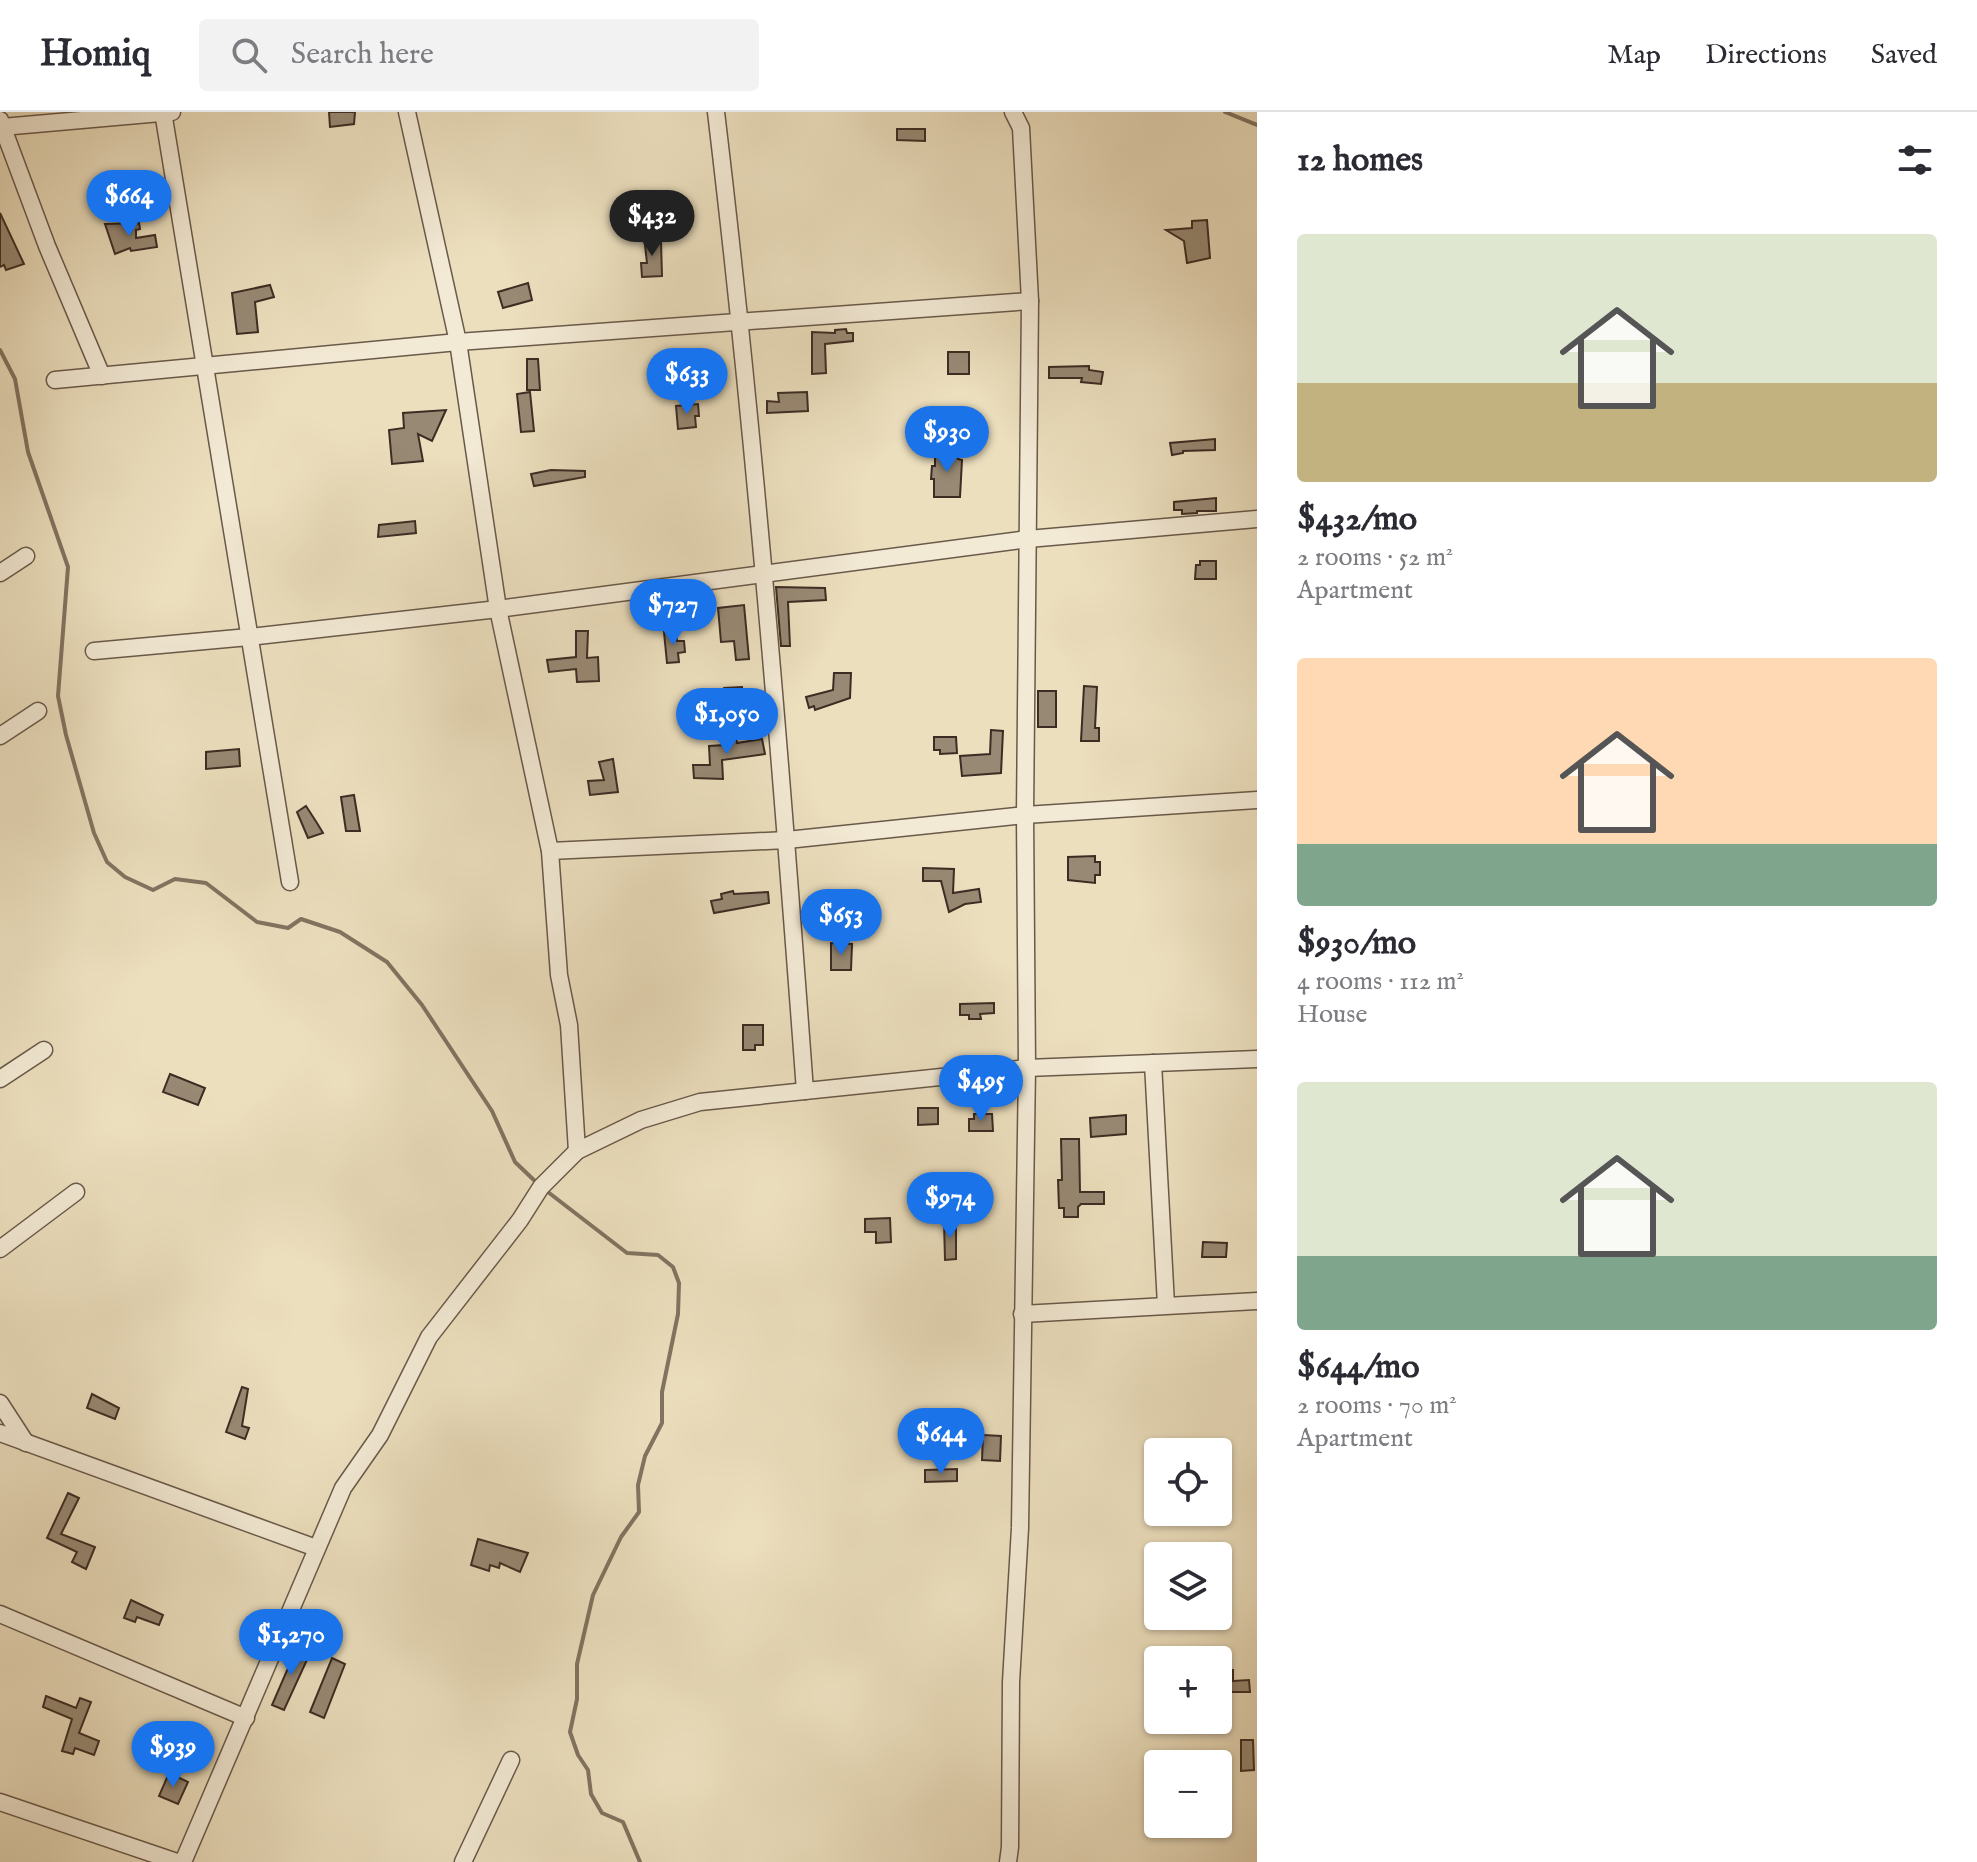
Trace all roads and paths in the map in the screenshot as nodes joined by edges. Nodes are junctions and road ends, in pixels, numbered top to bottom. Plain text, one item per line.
1 (407, 112) edge
2 (716, 112) edge
3 (1013, 112) edge
4 (166, 113) edge
5 (1, 124) edge
6 (1030, 301) junction
7 (741, 320) junction
8 (458, 342) junction
9 (205, 367) junction
10 (102, 376) junction
11 (55, 380) dead end
12 (1257, 519) edge
13 (1028, 539) junction
14 (26, 556) dead end
15 (0, 573) edge
16 (763, 575) junction
17 (498, 609) junction
18 (249, 637) junction
19 (94, 651) dead end
20 (38, 711) dead end
21 (0, 736) edge
22 (1257, 800) edge
23 (1025, 815) junction
24 (787, 840) junction
25 (550, 851) junction
26 (290, 882) dead end
27 (44, 1050) dead end
28 (1257, 1059) edge
29 (1153, 1063) junction
30 (1027, 1068) junction
31 (0, 1079) edge
32 (805, 1091) junction
33 (577, 1151) junction
34 (76, 1192) dead end
35 (0, 1249) edge
36 (1257, 1301) edge
37 (1166, 1305) junction
38 (1022, 1314) junction
39 (0, 1403) edge
40 (0, 1433) edge
41 (26, 1443) junction
42 (316, 1548) junction
43 (0, 1614) edge
44 (246, 1718) junction
45 (511, 1760) dead end
46 (0, 1802) edge
47 (177, 1862) edge
48 (183, 1862) edge
49 (463, 1862) edge
50 (1008, 1862) edge

1 - 8 street
2 - 7 street
3 - 6 street
4 - 5 street
4 - 9 street
5 - 10 street
6 - 7 street
6 - 13 street
7 - 8 street
7 - 16 street
8 - 9 street
8 - 17 street
9 - 10 street
9 - 18 street
10 - 11 street
12 - 13 street
13 - 16 street
13 - 23 street
14 - 15 street
16 - 17 street
16 - 24 street
17 - 18 street
17 - 25 street
18 - 19 street
18 - 26 street
20 - 21 street
22 - 23 street
23 - 24 street
23 - 30 street
24 - 25 street
24 - 32 street
25 - 33 street
27 - 31 street
28 - 29 street
29 - 30 street
29 - 37 street
30 - 32 street
30 - 38 street
32 - 33 street
33 - 42 street
34 - 35 street
36 - 37 street
37 - 38 street
38 - 50 street
39 - 41 street
40 - 41 street
41 - 42 street
42 - 44 street
43 - 44 street
44 - 48 street
45 - 49 street
46 - 47 street

